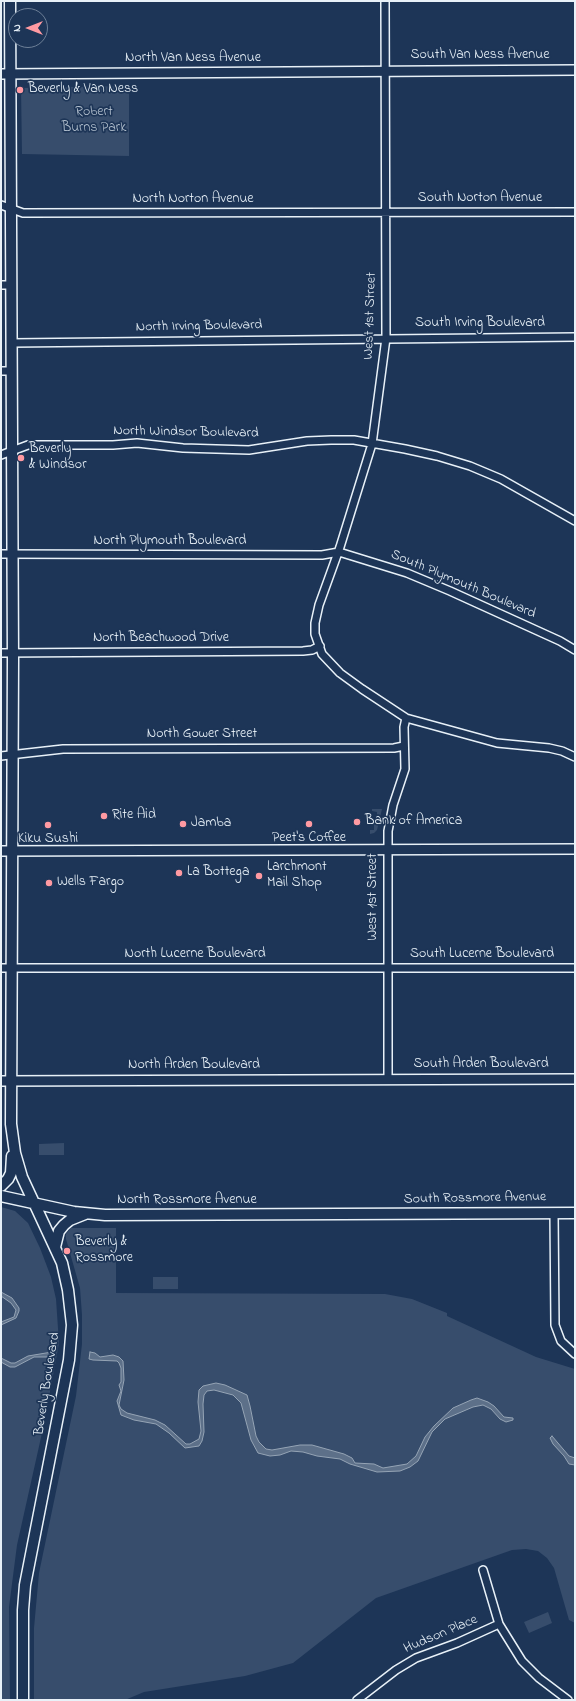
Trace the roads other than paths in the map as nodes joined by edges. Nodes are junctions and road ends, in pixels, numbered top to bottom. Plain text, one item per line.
1 (10, 1) edge
2 (385, 1) edge
3 (575, 70) edge
4 (386, 71) junction
5 (6, 74) edge
6 (1, 205) edge
7 (11, 209) junction
8 (575, 212) edge
9 (386, 213) junction
10 (6, 285) edge
11 (575, 337) edge
12 (386, 338) junction
13 (12, 343) junction
14 (1, 371) edge
15 (12, 371) junction
16 (372, 444) junction
17 (12, 451) junction
18 (1, 454) edge
19 (575, 521) edge
20 (339, 552) junction
21 (1, 554) edge
22 (13, 555) junction
23 (320, 646) junction
24 (575, 650) edge
25 (13, 653) junction
26 (1, 654) edge
27 (406, 718) junction
28 (404, 746) junction
29 (12, 755) junction
30 (1, 756) edge
31 (575, 757) edge
32 (575, 849) edge
33 (387, 850) junction
34 (1, 851) edge
35 (12, 851) junction
36 (6, 968) edge
37 (388, 968) junction
38 (575, 968) edge
39 (575, 1079) edge
40 (388, 1080) junction
41 (6, 1081) edge
42 (11, 1124) junction
43 (1, 1186) edge
44 (1, 1196) edge
45 (34, 1203) junction
46 (575, 1212) edge
47 (554, 1213) junction
48 (85, 1214) junction
49 (376, 1214) joint
50 (55, 1247) junction
51 (575, 1354) edge
52 (483, 1570) dead end
53 (499, 1624) junction
54 (23, 1700) edge
55 (357, 1700) edge
56 (568, 1700) edge

1 - 5 main road, Beverly Boulevard
2 - 4 street, West 1st Street
3 - 4 street, South Van Ness Avenue
4 - 5 street, North Van Ness Avenue
4 - 9 street, West 1st Street
5 - 7 main road, Beverly Boulevard
6 - 7 street, North Norton Avenue
7 - 9 street, North Norton Avenue
7 - 10 main road, Beverly Boulevard
8 - 9 street, South Norton Avenue
9 - 12 street, West 1st Street
10 - 13 main road, Beverly Boulevard
11 - 12 street, South Irving Boulevard
12 - 13 street, North Irving Boulevard
12 - 16 street, West 1st Street
13 - 15 main road, Beverly Boulevard
14 - 15 street
15 - 17 main road, Beverly Boulevard
16 - 17 street, North Windsor Boulevard
16 - 19 street, North Windsor Boulevard
16 - 20 street, West 1st Street
17 - 18 street, North Windsor Boulevard
17 - 22 main road, Beverly Boulevard
20 - 22 street, North Plymouth Boulevard
20 - 23 street, West 1st Street
20 - 24 street, South Plymouth Boulevard
21 - 22 street, North Plymouth Boulevard
22 - 25 main road, Beverly Boulevard
23 - 25 street, North Beachwood Drive
23 - 27 street, West 1st Street
25 - 26 street, North Beachwood Drive
25 - 29 main road, Beverly Boulevard
27 - 28 street, West 1st Street
27 - 31 street, West 1st Street
28 - 29 street, North Gower Street
28 - 33 street, West 1st Street
29 - 30 street, North Gower Street
29 - 35 main road, Beverly Boulevard
32 - 33 street
33 - 35 street
33 - 37 street, West 1st Street
34 - 35 street
35 - 36 main road, Beverly Boulevard
36 - 37 street, North Lucerne Boulevard
36 - 41 main road, Beverly Boulevard
37 - 38 street, South Lucerne Boulevard
37 - 40 street, West 1st Street
39 - 40 street, South Arden Boulevard
40 - 41 street, North Arden Boulevard
41 - 42 main road, Beverly Boulevard
42 - 43 main road
42 - 45 main road, Beverly Boulevard
44 - 45 main road, North Rossmore Avenue
45 - 48 main road, North Rossmore Avenue
45 - 50 main road, Beverly Boulevard
46 - 47 main road, South Rossmore Avenue
47 - 49 main road, South Rossmore Avenue
47 - 51 street
48 - 49 main road, North Rossmore Avenue
48 - 50 main road
50 - 54 main road, Beverly Boulevard
52 - 53 street
53 - 55 street, Hudson Place
53 - 56 street

